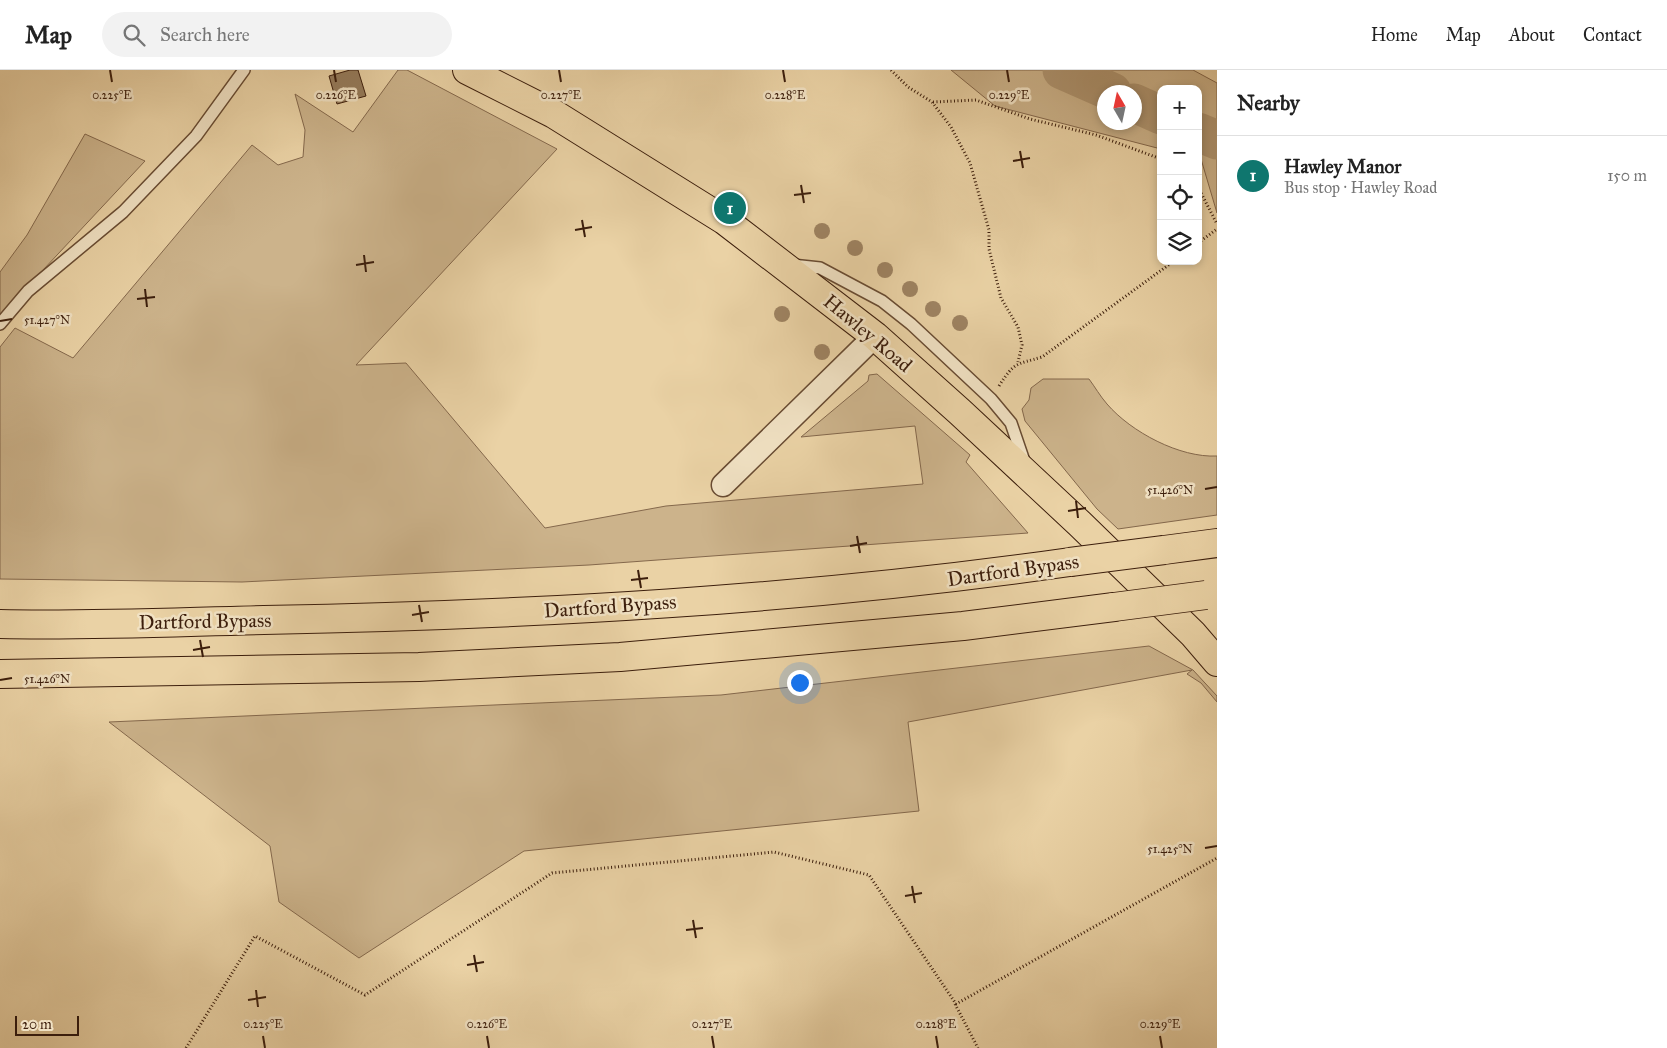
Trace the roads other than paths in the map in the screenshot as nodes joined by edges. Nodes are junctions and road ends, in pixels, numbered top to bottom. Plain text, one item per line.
1 (244, 70) edge
2 (467, 70) edge
3 (783, 264) junction
4 (0, 324) edge
5 (875, 336) junction
6 (1028, 474) junction
7 (723, 485) dead end
8 (1217, 543) edge
9 (1212, 594) edge
10 (0, 624) edge
11 (1217, 662) edge
12 (0, 674) edge

1 - 4 lane
2 - 3 main road, Hawley Road
3 - 5 main road, Hawley Road
3 - 6 lane
5 - 6 main road, Hawley Road
5 - 7 street
6 - 11 main road, Hawley Road
8 - 10 main road, Dartford Bypass, bridge
9 - 12 main road, bridge

